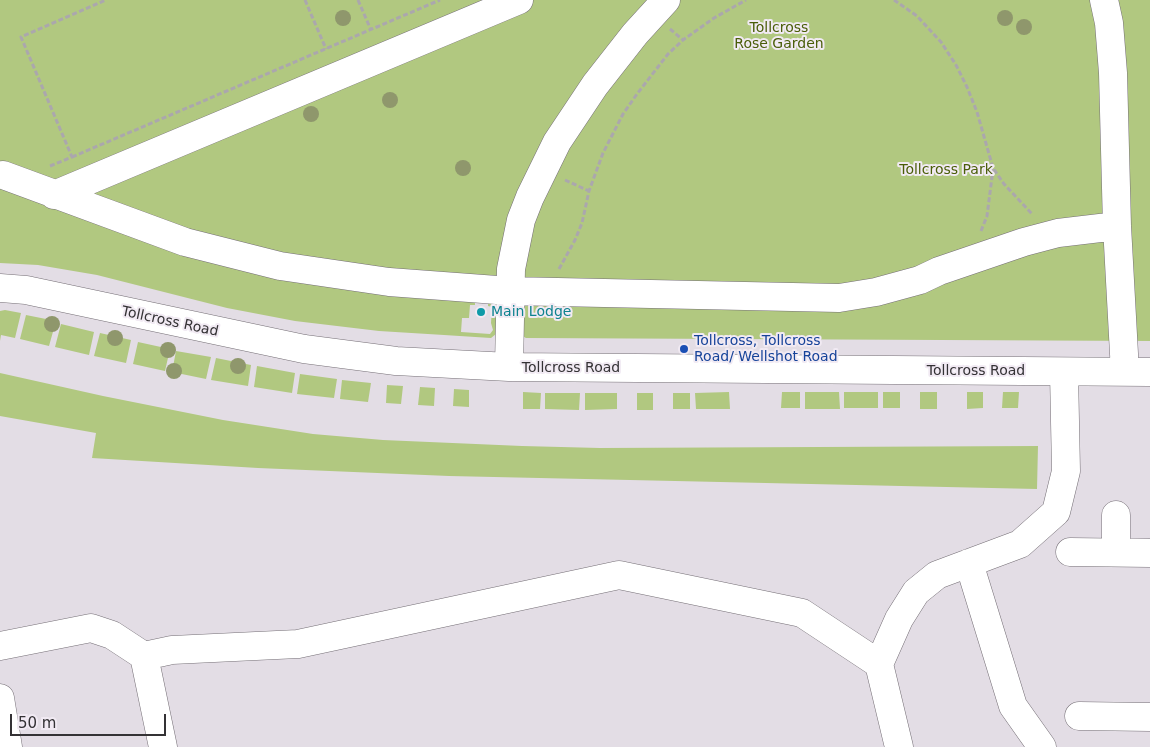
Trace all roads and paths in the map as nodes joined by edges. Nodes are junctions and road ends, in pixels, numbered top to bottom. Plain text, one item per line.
1 (106, 0) edge
2 (305, 0) edge
3 (358, 0) edge
4 (440, 0) edge
5 (519, 0) edge
6 (666, 0) edge
7 (746, 0) edge
8 (894, 0) edge
9 (1104, 0) edge
10 (371, 30) junction
11 (326, 49) junction
12 (72, 157) junction
13 (993, 168) junction
14 (5, 177) edge
15 (54, 194) junction
16 (1118, 226) junction
17 (1058, 233) junction
18 (980, 235) dead end
19 (0, 288) edge
20 (510, 291) junction
21 (547, 293) junction
22 (508, 368) junction
23 (1064, 372) junction
24 (1138, 372) edge
25 (1116, 515) dead end
26 (1070, 552) dead end
27 (1116, 552) junction
28 (1150, 553) edge
29 (969, 563) junction
30 (0, 646) edge
31 (144, 656) junction
32 (879, 664) junction
33 (0, 698) edge
34 (1079, 716) dead end
35 (1150, 717) edge
36 (8, 747) edge
37 (163, 747) edge
38 (899, 747) edge
39 (1042, 747) edge

1 - 12 path
2 - 11 path
3 - 10 path
4 - 10 path
5 - 15 street
6 - 20 street
7 - 21 path
8 - 13 path
9 - 16 street
10 - 11 path
11 - 12 path
12 - 14 path
13 - 17 path
13 - 18 path
14 - 15 street
15 - 20 street
16 - 17 street
16 - 24 street
17 - 21 street
19 - 22 street, Tollcross Road
20 - 21 street
20 - 22 street
22 - 23 street, Tollcross Road
23 - 24 street, Tollcross Road
23 - 29 street
25 - 27 street
26 - 27 street
27 - 28 street
29 - 32 street
29 - 39 street
30 - 31 street
31 - 32 street
31 - 37 street
32 - 38 street
33 - 36 street
34 - 35 street

